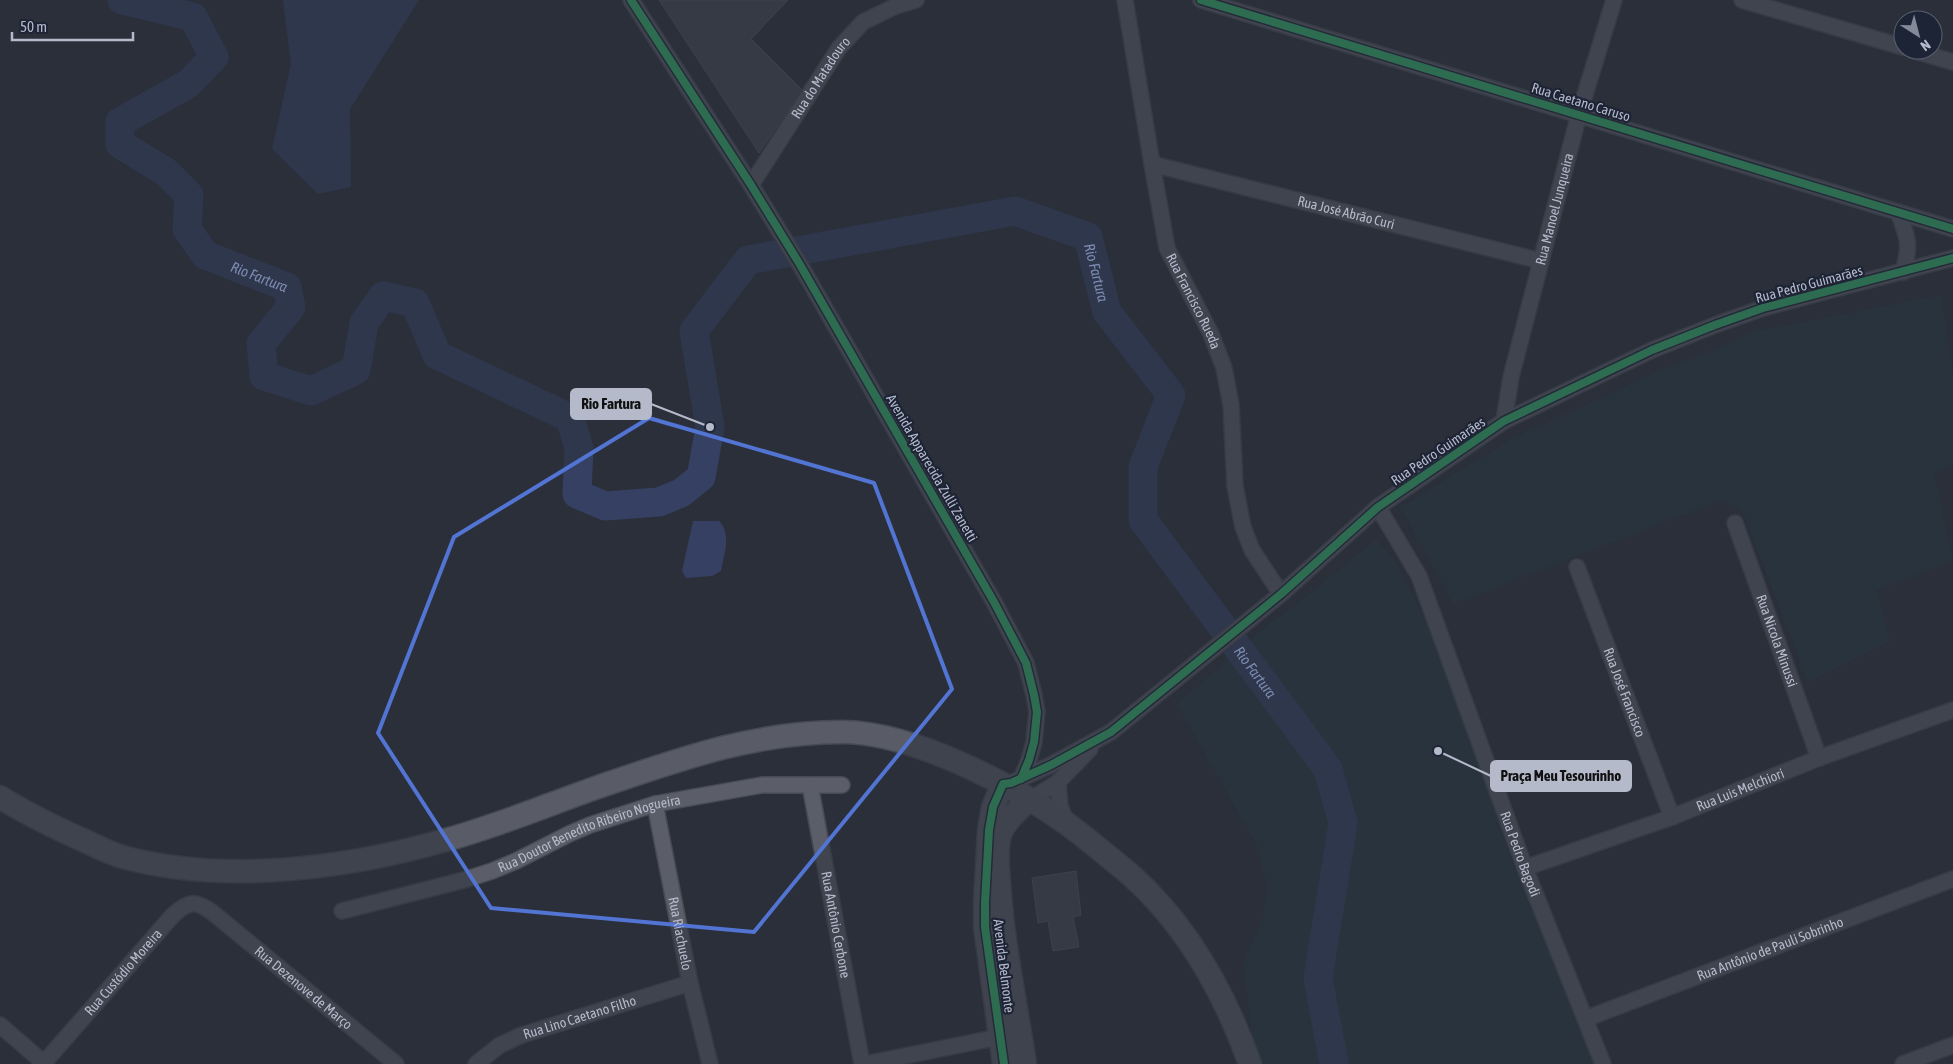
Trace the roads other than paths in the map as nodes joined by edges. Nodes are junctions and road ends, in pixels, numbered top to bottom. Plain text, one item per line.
1 (631, 0) edge
2 (916, 0) edge
3 (1125, 0) edge
4 (1201, 0) edge
5 (1614, 0) edge
6 (1742, 0) edge
7 (1893, 44) edge
8 (1579, 114) junction
9 (1152, 164) junction
10 (751, 185) junction
11 (1898, 212) junction
12 (1953, 228) edge
13 (1953, 258) edge
14 (1541, 261) junction
15 (1903, 272) junction
16 (1504, 421) junction
17 (1378, 506) junction
18 (1735, 523) dead end
19 (1577, 567) dead end
20 (1281, 594) junction
21 (1953, 710) edge
22 (1111, 732) junction
23 (1034, 742) junction
24 (1819, 758) junction
25 (1039, 771) junction
26 (1058, 782) junction
27 (810, 785) junction
28 (842, 785) dead end
29 (1007, 794) junction
30 (0, 798) edge
31 (655, 804) junction
32 (1672, 817) junction
33 (1066, 822) junction
34 (1109, 857) junction
35 (1525, 868) junction
36 (1953, 879) edge
37 (342, 911) dead end
38 (212, 912) joint
39 (690, 983) junction
40 (1585, 1019) junction
41 (0, 1025) edge
42 (1011, 1034) junction
43 (1953, 1045) edge
44 (44, 1064) edge
45 (396, 1064) edge
46 (476, 1064) edge
47 (710, 1064) edge
48 (864, 1064) edge
49 (1004, 1064) edge
50 (1025, 1064) edge
51 (1250, 1064) edge
52 (1603, 1064) edge
53 (1904, 1064) edge

1 - 10 street, Avenida Apparecida Zulli Zanetti
2 - 10 street, Rua do Matadouro
3 - 9 street, Rua Francisco Rueda
4 - 8 street, Rua Caetano Caruso
5 - 8 street, Rua Manoel Junqueira
6 - 7 street
8 - 11 street, Rua Caetano Caruso
8 - 14 street, Rua Manoel Junqueira
9 - 14 street, Rua José Abrão Curi
9 - 20 street, Rua Francisco Rueda
10 - 23 street, Avenida Apparecida Zulli Zanetti
11 - 12 street, Rua Caetano Caruso
11 - 15 street
13 - 15 street, Rua Pedro Guimarães
14 - 16 street, Rua Manoel Junqueira
15 - 16 street, Rua Pedro Guimarães
16 - 17 street, Rua Pedro Guimarães
17 - 20 street, Rua Pedro Guimarães
17 - 35 street, Rua Pedro Bagodi
18 - 24 street, Rua Nicola Minussi
19 - 32 street, Rua José Francisco
20 - 22 street, Rua Pedro Guimarães
21 - 24 street, Rua Luis Melchiori
22 - 25 street, Rua Pedro Guimarães
22 - 26 street
23 - 25 street
23 - 29 street, Avenida Apparecida Zulli Zanetti
24 - 32 street, Rua Luis Melchiori
25 - 26 street
25 - 29 street, Rua Pedro Guimarães
26 - 29 street
26 - 33 street
27 - 28 street, Rua Doutor Benedito Ribeiro Nogueira
27 - 31 street, Rua Doutor Benedito Ribeiro Nogueira
27 - 48 street, Rua Antônio Cerbone
29 - 30 main road
29 - 33 main road
29 - 34 main road
29 - 42 main road, Avenida Belmonte
31 - 37 street, Rua Doutor Benedito Ribeiro Nogueira
31 - 39 street, Rua Riachuelo
32 - 35 street, Rua Luis Melchiori
33 - 34 main road
34 - 51 main road
35 - 40 street, Rua Pedro Bagodi
36 - 40 street, Rua Antônio de Pauli Sobrinho
38 - 44 street, Rua Custódio Moreira
38 - 45 street, Rua Dezenove de Março
39 - 46 street, Rua Lino Caetano Filho
39 - 47 street, Rua Riachuelo
40 - 52 street, Rua Pedro Bagodi
41 - 44 street
42 - 48 street
42 - 49 main road, Avenida Belmonte
42 - 50 main road, Avenida Belmonte
43 - 53 street

